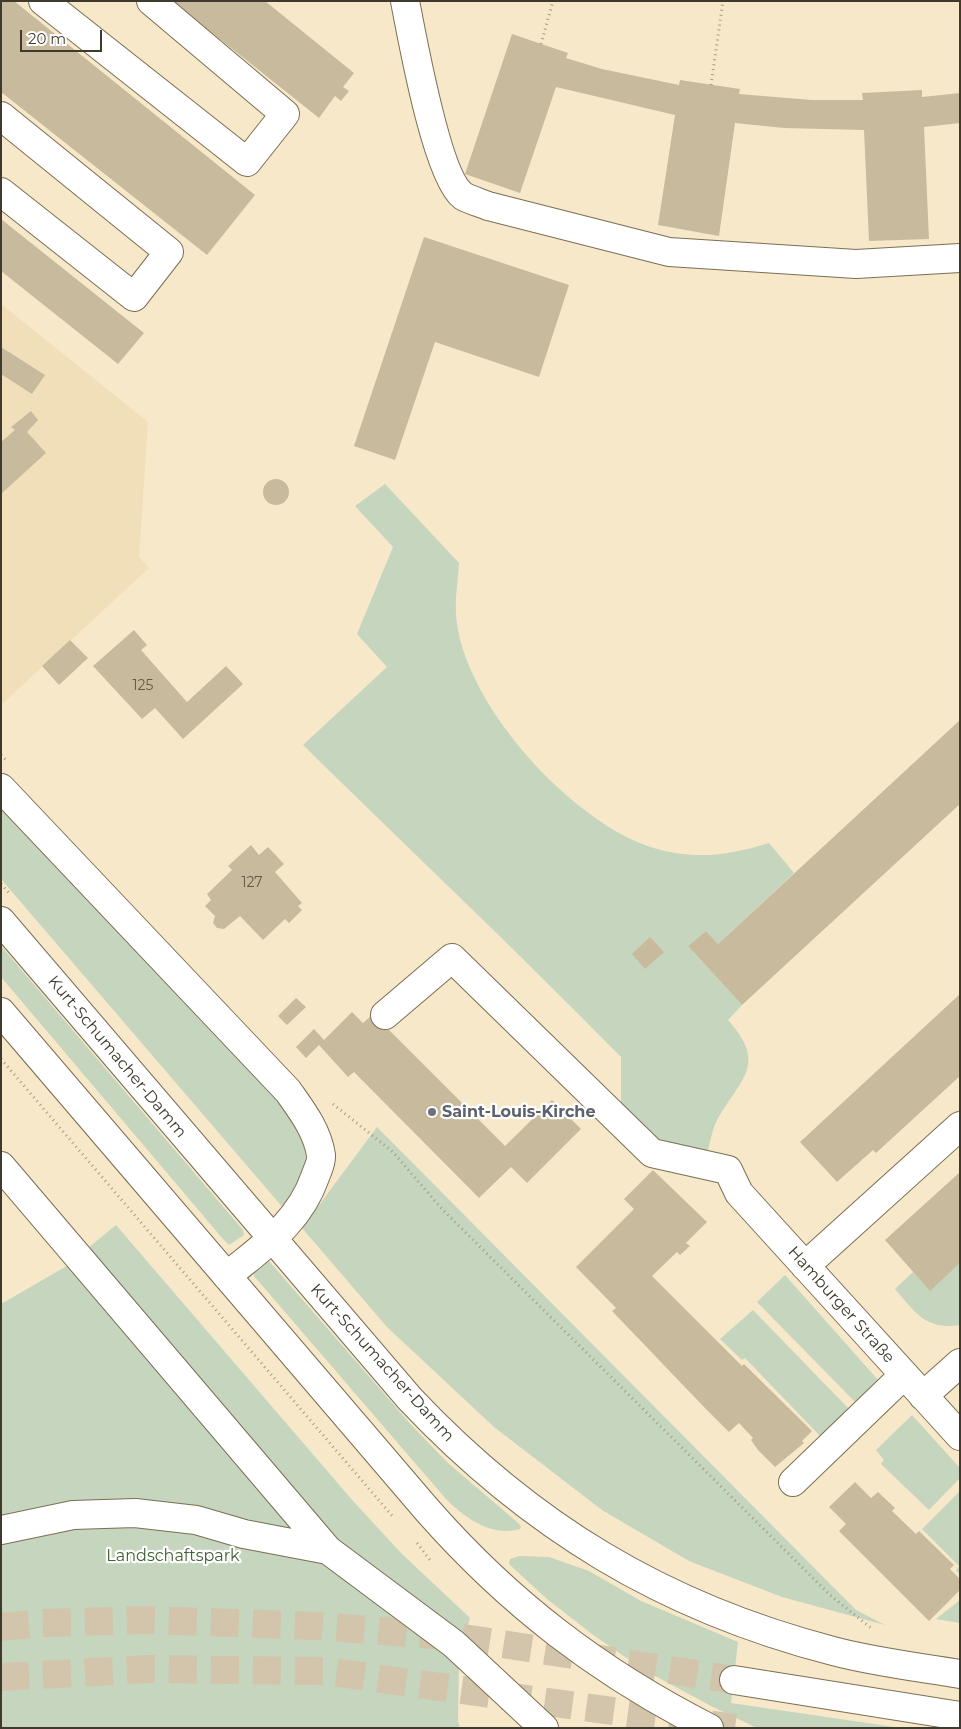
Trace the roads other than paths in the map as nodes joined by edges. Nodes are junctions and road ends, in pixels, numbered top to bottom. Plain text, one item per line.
1 (43, 1) edge
2 (151, 1) edge
3 (401, 6) edge
4 (1, 116) edge
5 (1, 192) edge
6 (960, 258) edge
7 (1, 788) edge
8 (1, 921) edge
9 (1, 1012) edge
10 (385, 1015) dead end
11 (960, 1126) edge
12 (1, 1166) edge
13 (272, 1238) junction
14 (805, 1266) junction
15 (227, 1276) junction
16 (960, 1363) edge
17 (904, 1375) junction
18 (923, 1396) junction
19 (960, 1436) edge
20 (793, 1482) dead end
21 (1, 1530) edge
22 (328, 1550) junction
23 (960, 1674) edge
24 (734, 1680) tunnel mouth
25 (960, 1716) edge
26 (544, 1728) edge
27 (710, 1728) edge

1 - 2 main road
3 - 6 main road
4 - 5 main road
7 - 13 main road
8 - 13 main road, Kurt-Schumacher-Damm
9 - 15 main road
10 - 14 main road, Hamburger Straße
11 - 14 main road
12 - 22 main road
13 - 15 main road
13 - 23 main road, Kurt-Schumacher-Damm
14 - 17 main road, Hamburger Straße
15 - 27 main road
16 - 18 main road
17 - 18 main road, Hamburger Straße
17 - 20 main road
18 - 19 main road, Hamburger Straße
21 - 22 main road
22 - 26 main road
24 - 25 main road

